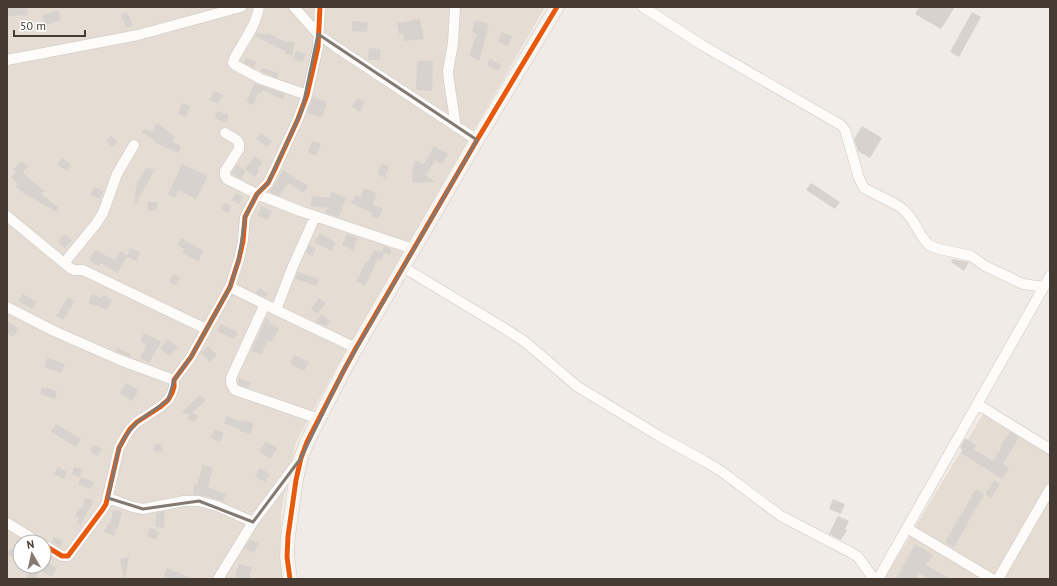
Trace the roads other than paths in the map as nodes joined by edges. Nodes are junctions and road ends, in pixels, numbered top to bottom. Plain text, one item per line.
1 (241, 7) edge
2 (259, 7) edge
3 (294, 7) edge
4 (320, 7) edge
5 (455, 7) edge
6 (557, 7) edge
7 (643, 7) edge
8 (318, 34) junction
9 (7, 60) edge
10 (307, 95) junction
11 (456, 127) junction
12 (225, 133) dead end
13 (477, 140) junction
14 (134, 145) dead end
15 (257, 194) junction
16 (7, 216) edge
17 (315, 217) junction
18 (413, 250) junction
19 (64, 263) junction
20 (403, 268) junction
21 (1050, 276) edge
22 (230, 287) junction
23 (1044, 287) junction
24 (265, 304) junction
25 (7, 307) edge
26 (276, 310) junction
27 (206, 329) junction
28 (356, 348) junction
29 (174, 380) junction
30 (977, 404) junction
31 (319, 419) junction
32 (1050, 449) edge
33 (302, 458) junction
34 (1050, 489) edge
35 (108, 498) junction
36 (252, 522) junction
37 (7, 523) edge
38 (907, 528) junction
39 (25, 534) edge
40 (52, 550) edge
41 (218, 579) edge
42 (290, 579) edge
43 (874, 579) edge
44 (878, 579) edge
45 (992, 579) edge
46 (998, 579) edge

1 - 9 street
2 - 10 street
3 - 8 street
4 - 8 street
5 - 11 street
6 - 13 street
7 - 23 street
8 - 10 street
8 - 11 street
10 - 15 street
11 - 13 street
12 - 15 street
13 - 18 street
14 - 19 street
15 - 17 street
15 - 22 street
16 - 19 street
17 - 18 street
17 - 26 street
18 - 20 street
19 - 27 street
20 - 28 street
20 - 43 street
21 - 23 street
22 - 24 street
22 - 27 street
23 - 30 street
24 - 26 street
24 - 31 street
25 - 29 street
26 - 28 street
27 - 29 street
28 - 31 street
29 - 35 street
30 - 32 street
30 - 38 street
31 - 33 street
33 - 36 street
33 - 42 street
34 - 46 street
35 - 36 street
35 - 40 street
36 - 41 street
37 - 39 street
38 - 44 street
38 - 45 street

